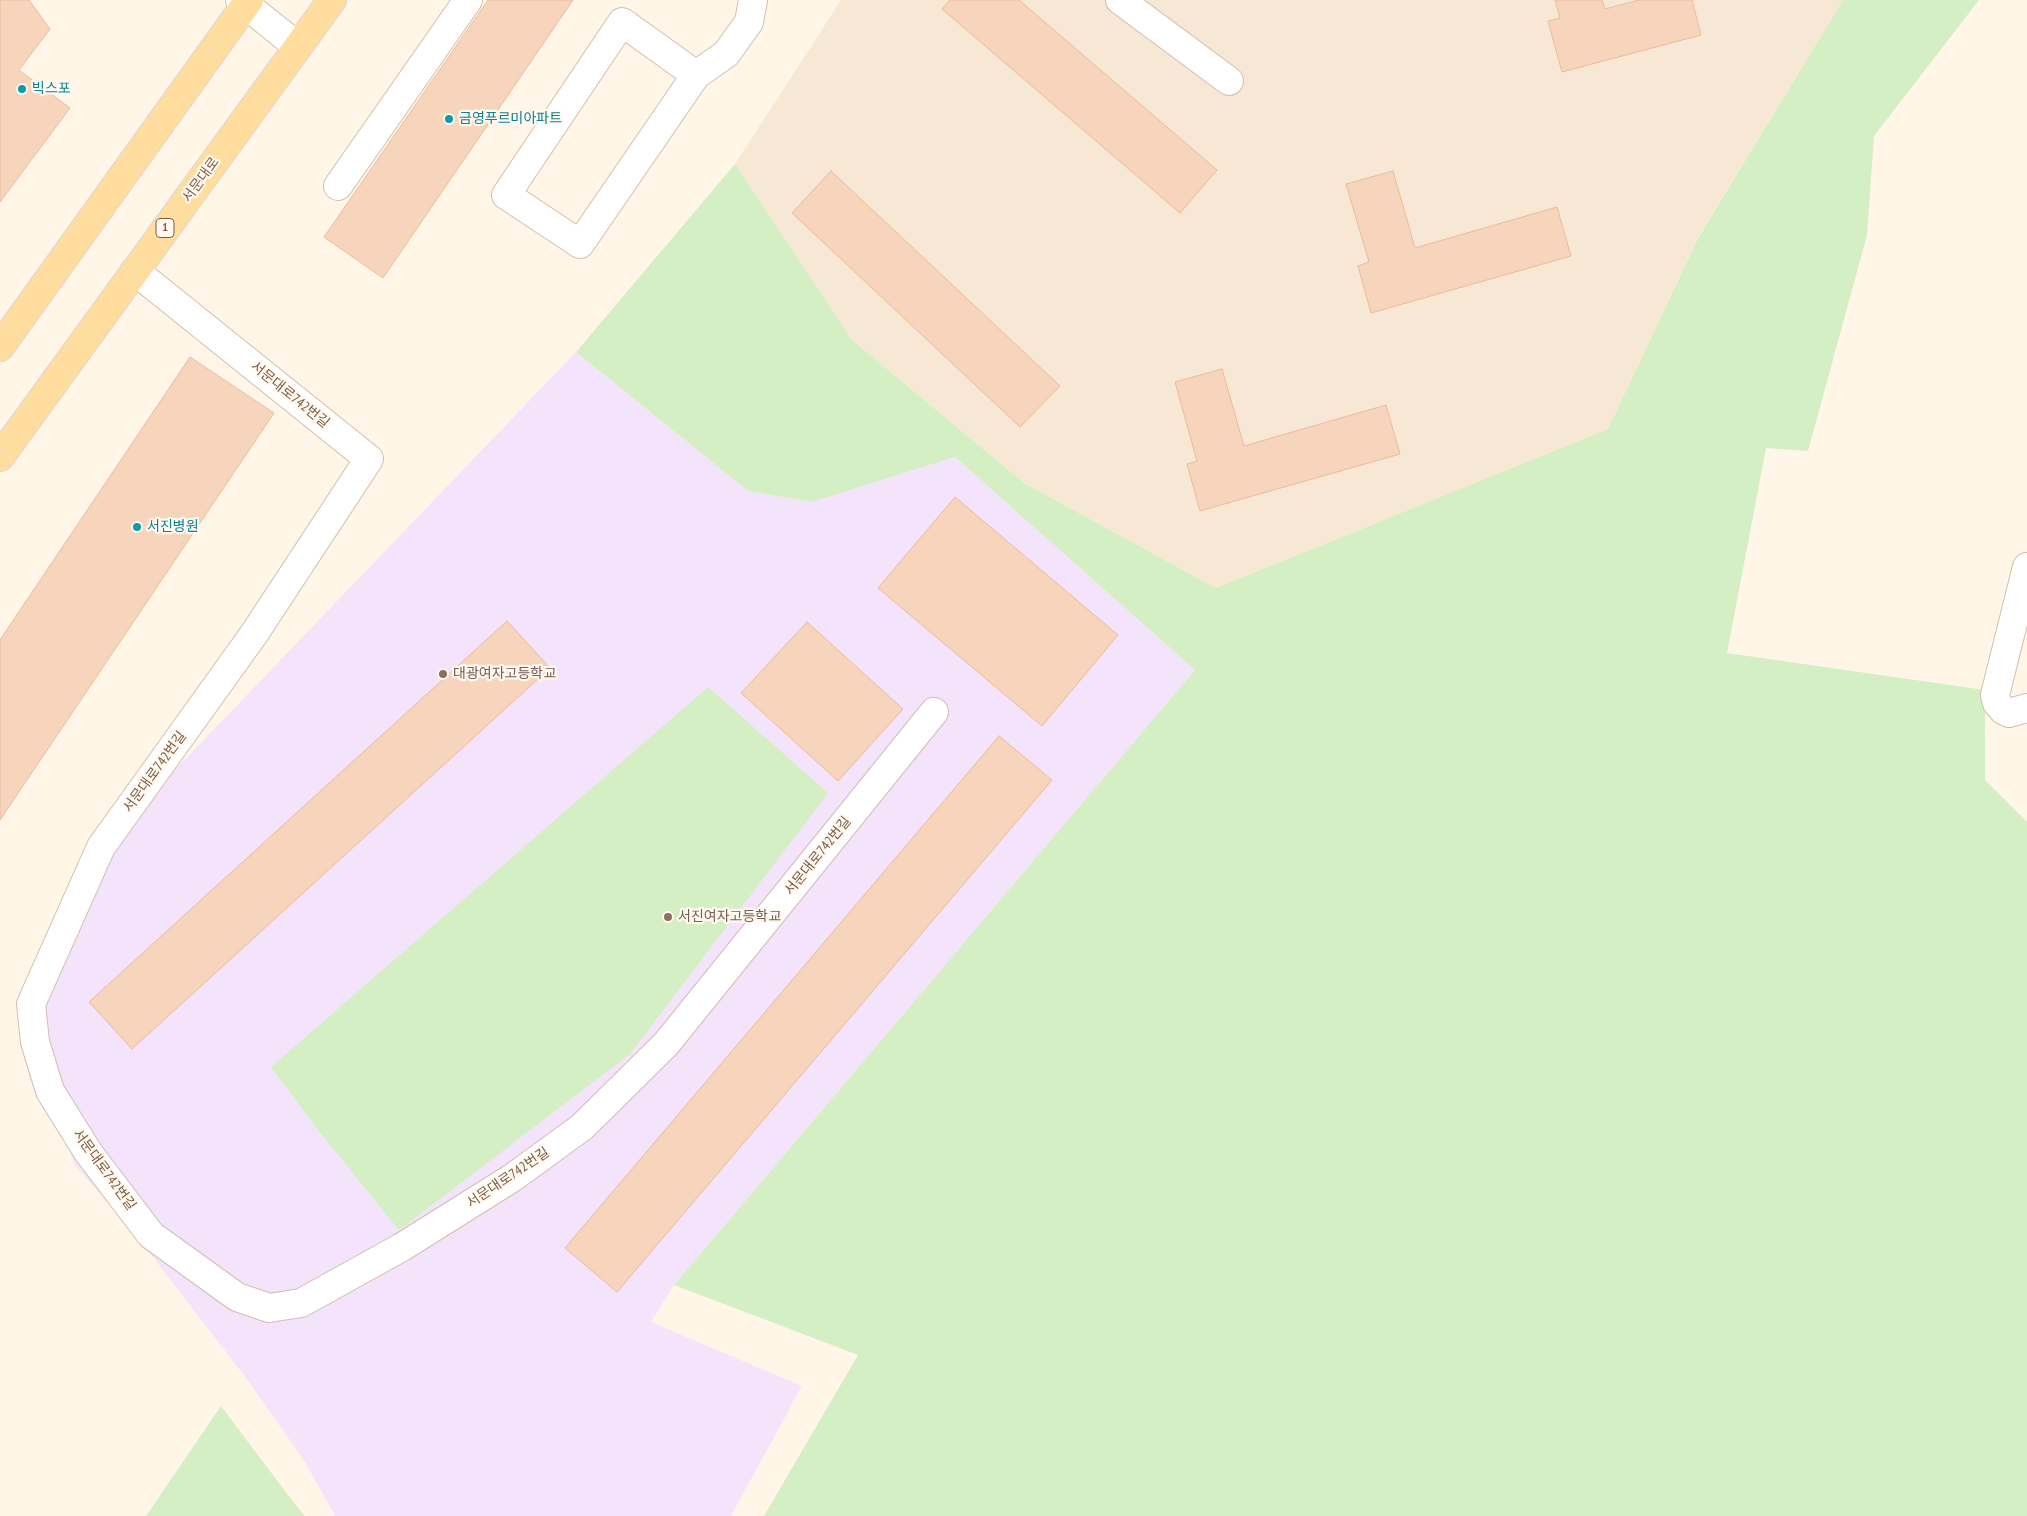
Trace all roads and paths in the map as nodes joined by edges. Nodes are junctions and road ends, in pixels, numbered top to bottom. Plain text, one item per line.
1 (332, 0) edge
2 (468, 0) edge
3 (753, 0) edge
4 (1120, 0) edge
5 (245, 1) edge
6 (298, 46) junction
7 (696, 75) junction
8 (1229, 81) dead end
9 (338, 186) dead end
10 (134, 271) junction
11 (0, 347) edge
12 (0, 457) edge
13 (2027, 567) edge
14 (2027, 708) edge
15 (934, 712) dead end

1 - 6 main road, 서문대로 / 1
2 - 9 street
3 - 7 street
4 - 8 street
5 - 6 street
5 - 11 main road
6 - 10 main road, 서문대로 / 1
7 - 7 street
10 - 12 main road, 서문대로 / 1
10 - 15 street, 서문대로742번길
13 - 14 street

